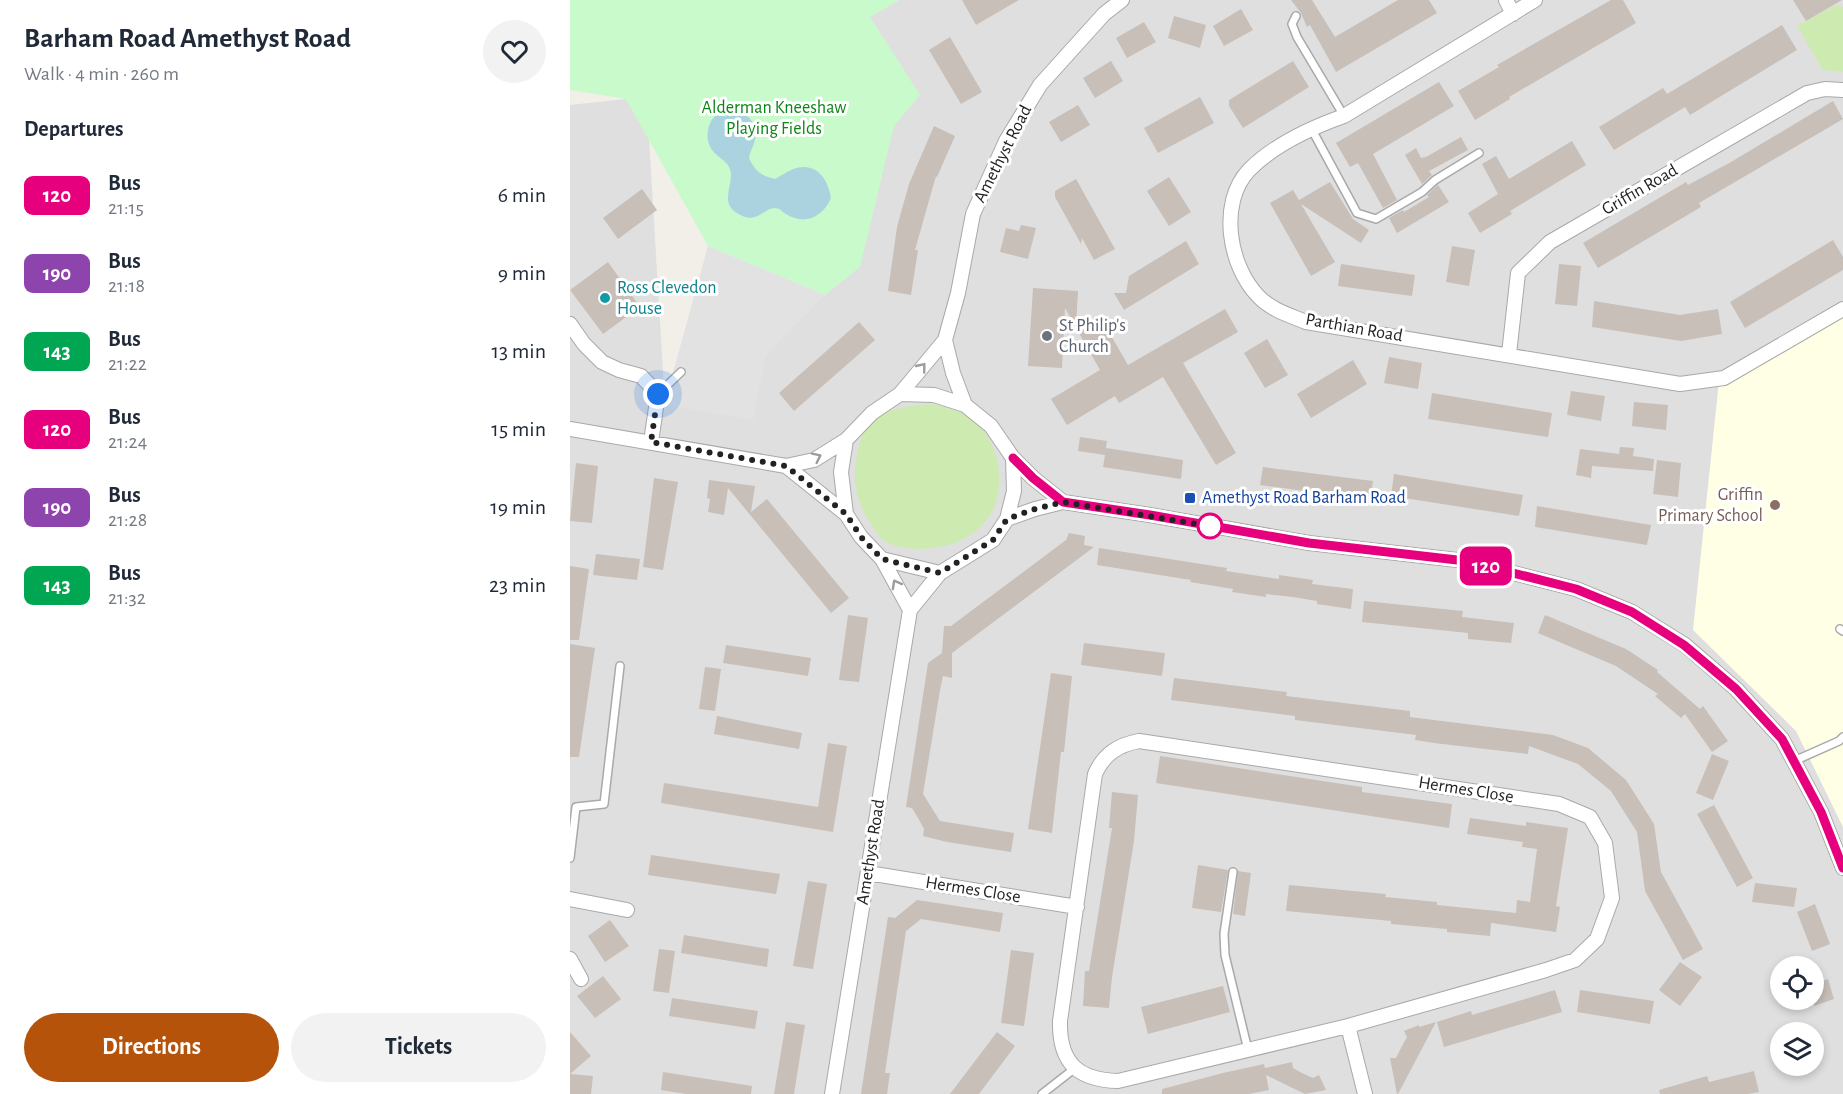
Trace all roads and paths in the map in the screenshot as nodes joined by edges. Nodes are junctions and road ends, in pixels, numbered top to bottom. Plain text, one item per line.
1 (1122, 0) edge
2 (1506, 0) edge
3 (1535, 0) edge
4 (1514, 14) junction
5 (1296, 16) dead end
6 (1843, 90) edge
7 (1344, 116) junction
8 (1311, 128) junction
9 (1479, 153) dead end
10 (1843, 309) edge
11 (570, 324) edge
12 (945, 339) junction
13 (1509, 354) junction
14 (681, 372) dead end
15 (658, 394) junction
16 (900, 394) junction
17 (965, 405) junction
18 (570, 429) edge
19 (846, 440) junction
20 (651, 442) junction
21 (1013, 458) junction
22 (786, 466) junction
23 (1063, 502) junction
24 (846, 514) junction
25 (1007, 519) junction
26 (882, 559) junction
27 (940, 573) junction
28 (910, 610) junction
29 (620, 666) dead end
30 (1843, 737) edge
31 (1794, 761) junction
32 (570, 858) edge
33 (1843, 868) edge
34 (1233, 872) dead end
35 (868, 873) junction
36 (570, 899) edge
37 (1077, 907) junction
38 (627, 910) dead end
39 (570, 959) edge
40 (580, 979) dead end
41 (1348, 1026) junction
42 (1248, 1050) junction
43 (1074, 1069) junction
44 (832, 1094) edge
45 (1042, 1094) edge
46 (1365, 1094) edge

1 - 12 street, Amethyst Road
2 - 4 street
3 - 4 street, Parthian Road
4 - 7 street, Parthian Road
5 - 7 lane
6 - 13 street, Griffin Road
7 - 8 street, Parthian Road
8 - 9 lane
8 - 13 street, Parthian Road
10 - 13 street, Parthian Road
11 - 15 street
16 -> 12 street, Amethyst Road
12 - 17 street, Amethyst Road
14 - 15 lane
15 - 20 street
16 - 17 street
16 - 19 street
17 - 21 street
18 - 20 street
22 -> 19 street
19 - 24 street
20 - 22 street
21 - 23 street
21 - 25 street
22 - 24 street
23 - 25 street
23 - 31 street
24 - 26 street
25 - 27 street
26 - 27 street
28 -> 26 street
27 - 28 street, Amethyst Road
28 - 35 street, Amethyst Road
29 - 32 lane
30 - 31 lane
31 - 33 street
34 - 42 lane
35 - 37 street, Hermes Close
35 - 44 street, Amethyst Road
36 - 38 street
37 - 41 street, Hermes Close
37 - 43 street, Hermes Close
39 - 40 street
41 - 42 street, Hermes Close
41 - 46 street
42 - 43 street, Hermes Close
43 - 45 lane

